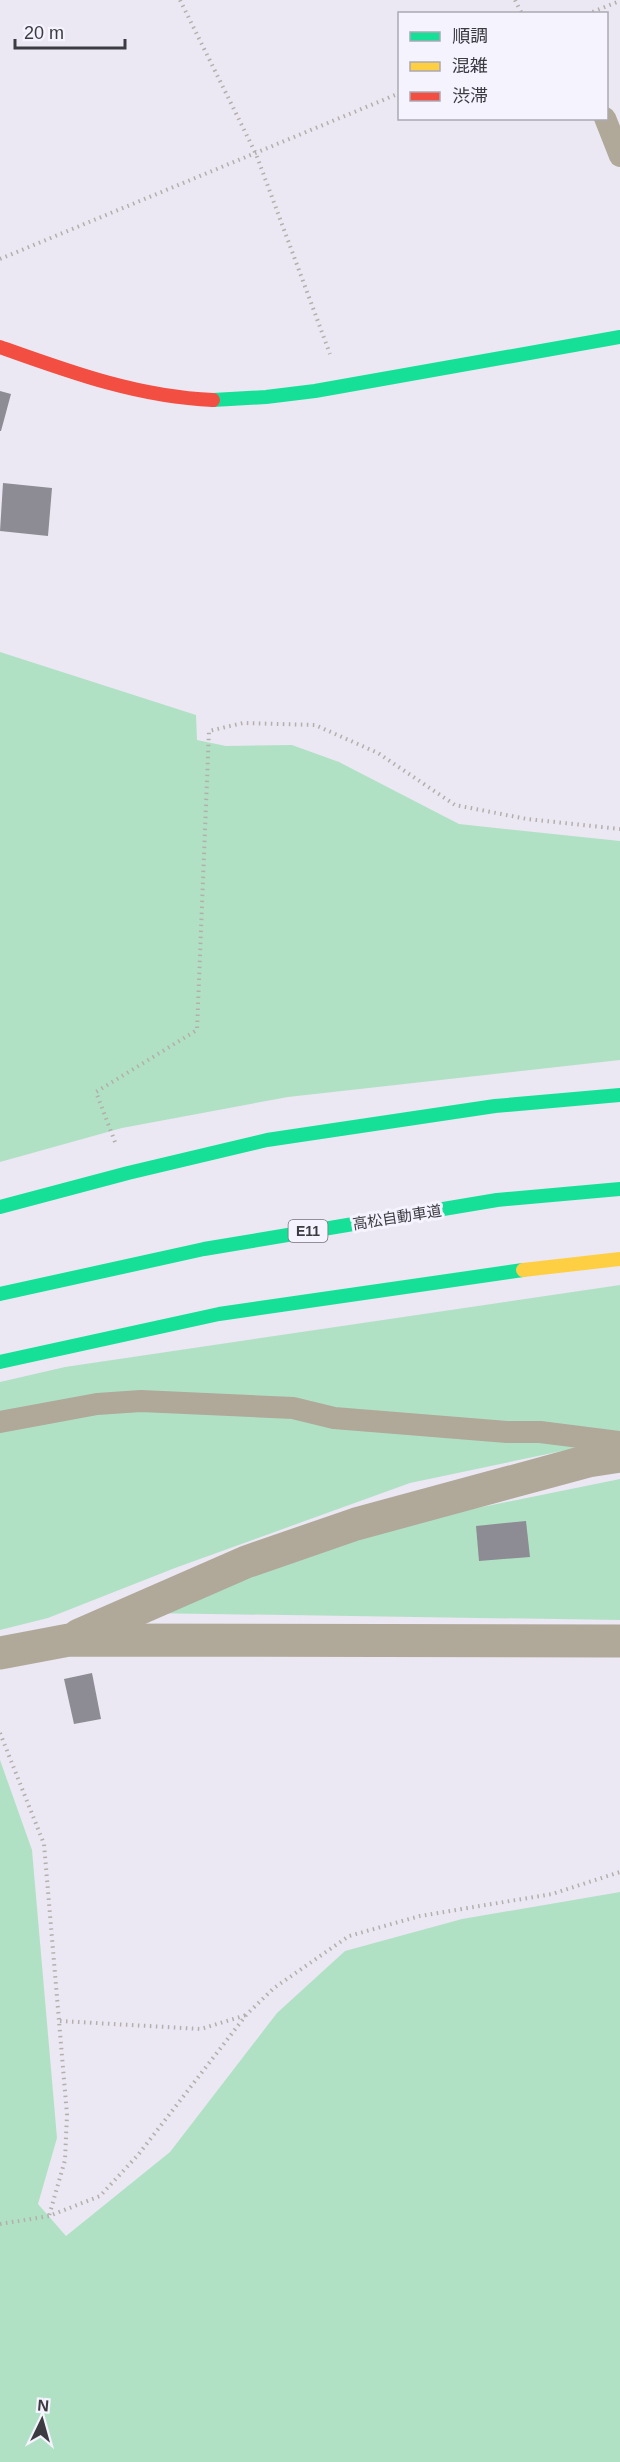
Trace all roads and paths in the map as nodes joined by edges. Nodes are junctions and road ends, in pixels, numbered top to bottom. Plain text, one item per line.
1 (180, 0) edge
2 (620, 1) edge
3 (592, 12) edge
4 (398, 93) edge
5 (606, 120) edge
6 (255, 153) junction
7 (620, 156) edge
8 (0, 260) edge
9 (620, 337) edge
10 (0, 347) edge
11 (342, 386) junction
12 (620, 829) edge
13 (620, 1095) edge
14 (128, 1173) junction
15 (620, 1178) edge
16 (620, 1189) edge
17 (497, 1200) junction
18 (0, 1207) edge
19 (620, 1259) edge
20 (0, 1294) edge
21 (0, 1362) edge
22 (0, 1422) edge
23 (620, 1442) edge
24 (620, 1456) edge
25 (69, 1640) junction
26 (620, 1641) edge
27 (0, 1653) edge
28 (0, 1733) edge
29 (620, 1872) edge
30 (247, 2014) junction
31 (60, 2021) junction
32 (49, 2216) junction
33 (0, 2224) edge

1 - 6 path
2 - 3 path
4 - 6 path
5 - 7 lane
6 - 8 path
6 - 11 path
9 - 11 main road
10 - 11 main road
12 - 14 path
13 - 14 main road
14 - 18 main road
15 - 17 main road
16 - 17 main road, 高松自動車道 / E11
17 - 20 main road, 高松自動車道 / E11
19 - 21 main road
22 - 23 lane
24 - 25 street
25 - 26 street
25 - 27 street
28 - 31 path
29 - 30 path
30 - 31 path
30 - 32 path
31 - 32 path
32 - 33 path

